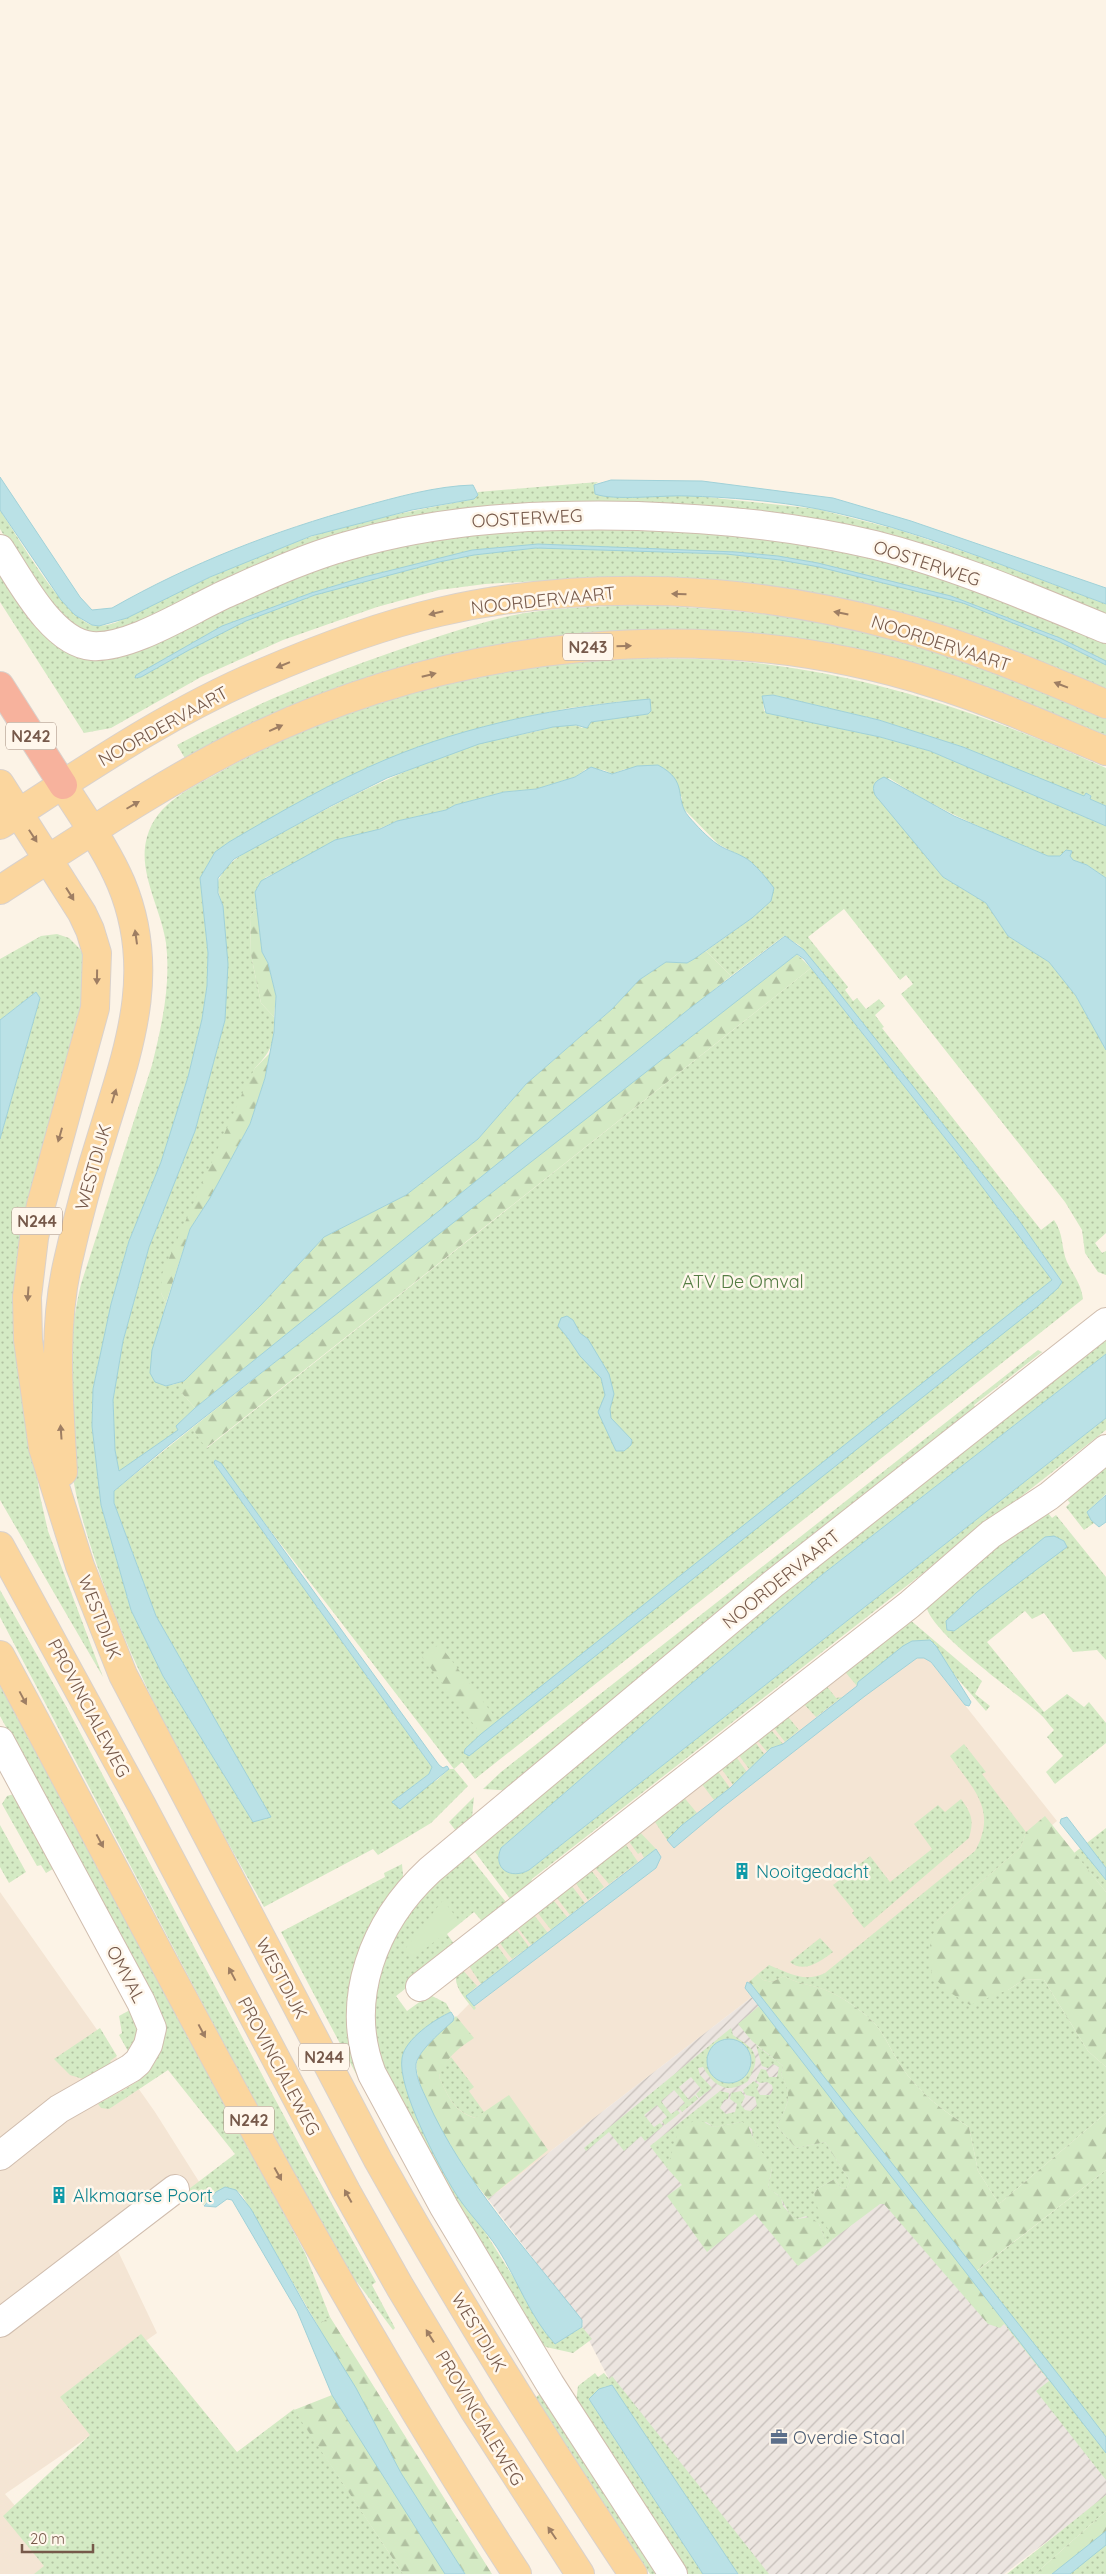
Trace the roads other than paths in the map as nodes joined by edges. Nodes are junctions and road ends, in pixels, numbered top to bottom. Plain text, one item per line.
1 (0, 549) edge
2 (1106, 629) edge
3 (0, 686) edge
4 (1106, 704) edge
5 (1106, 751) edge
6 (0, 784) edge
7 (63, 785) junction
8 (9, 819) edge
9 (92, 831) junction
10 (48, 859) junction
11 (0, 890) edge
12 (1106, 1322) edge
13 (1106, 1450) edge
14 (65, 1516) junction
15 (0, 1546) edge
16 (0, 1655) edge
17 (0, 1741) edge
18 (463, 1843) joint
19 (420, 1987) dead end
20 (0, 2156) edge
21 (175, 2189) dead end
22 (0, 2323) edge
23 (517, 2574) edge
24 (580, 2574) edge
25 (633, 2574) edge
26 (673, 2574) edge

1 - 2 street, OOSTERWEG
3 - 7 highway, N242
4 -> 7 main road, NOORDERVAART
9 -> 5 main road, N243
6 - 8 main road, WESTDIJK
7 - 8 main road, NOORDERVAART
7 - 9 main road, WESTDIJK
8 -> 10 main road, WESTDIJK
9 - 10 main road, N243
14 -> 9 main road, WESTDIJK / N244
10 - 11 main road, N243
10 -> 14 main road, WESTDIJK / N244
12 - 18 street, NOORDERVAART
13 - 19 street
14 - 25 main road, WESTDIJK / N244
24 -> 15 main road, PROVINCIALEWEG / N242
16 -> 23 main road, N242
17 - 20 street, OMVAL
18 - 26 street, WESTDIJK
21 - 22 street

